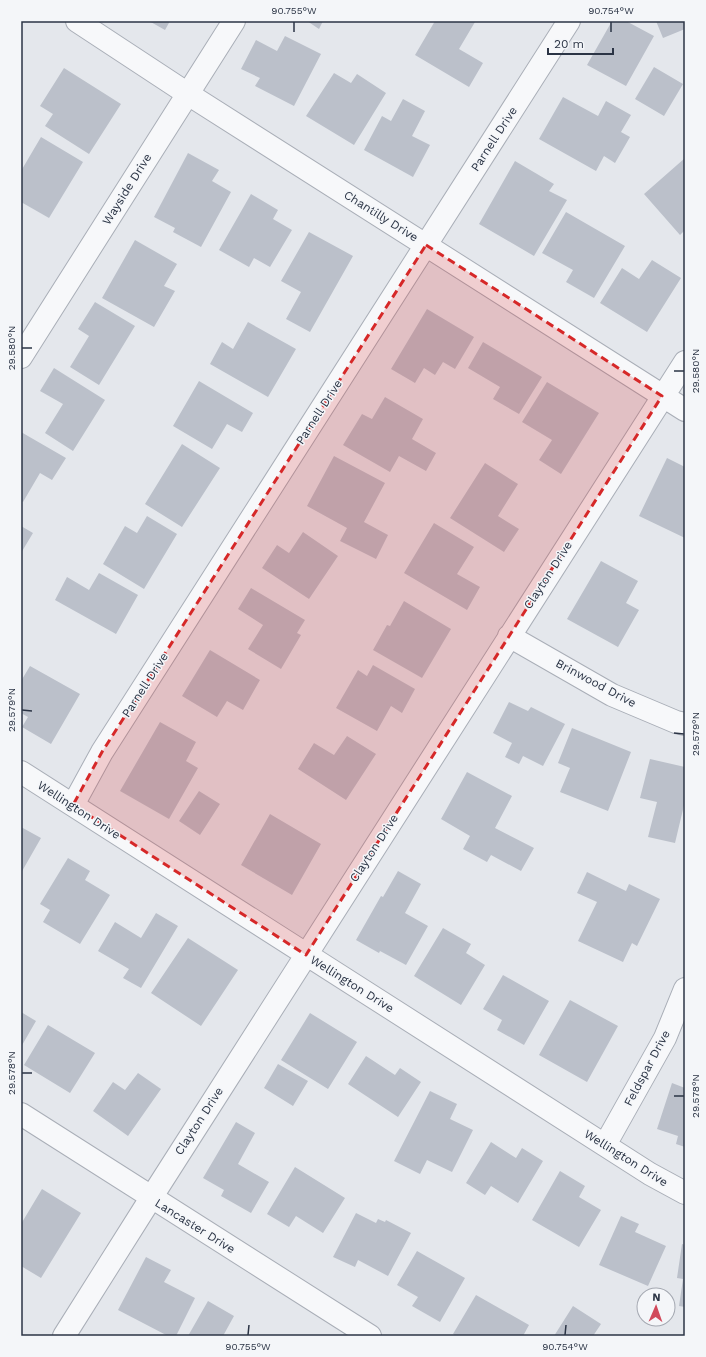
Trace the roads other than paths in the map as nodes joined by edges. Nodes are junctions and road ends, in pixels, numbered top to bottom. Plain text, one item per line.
1 (77, 21) edge
2 (234, 21) edge
3 (569, 21) edge
4 (188, 94) junction
5 (426, 245) junction
6 (21, 357) edge
7 (685, 362) edge
8 (662, 396) junction
9 (685, 410) edge
10 (509, 636) junction
11 (685, 724) edge
12 (21, 772) edge
13 (73, 805) junction
14 (306, 955) junction
15 (685, 989) edge
16 (21, 1114) edge
17 (605, 1145) junction
18 (685, 1193) edge
19 (151, 1198) junction
20 (64, 1336) edge
21 (370, 1336) edge

1 - 4 street, Chantilly Drive
2 - 4 street, Wayside Drive
3 - 5 street, Parnell Drive
4 - 5 street, Chantilly Drive
4 - 6 street, Wayside Drive
5 - 8 street, Chantilly Drive
5 - 13 street, Parnell Drive
7 - 8 street, Clayton Drive
8 - 9 street, Chantilly Drive
8 - 10 street, Clayton Drive
10 - 11 street, Brinwood Drive
10 - 14 street, Clayton Drive
12 - 13 street, Wellington Drive
13 - 14 street, Wellington Drive
14 - 17 street, Wellington Drive
14 - 19 street, Clayton Drive
15 - 17 street, Feldspar Drive
16 - 19 street, Lancaster Drive
17 - 18 street, Wellington Drive
19 - 20 street, Clayton Drive
19 - 21 street, Lancaster Drive

